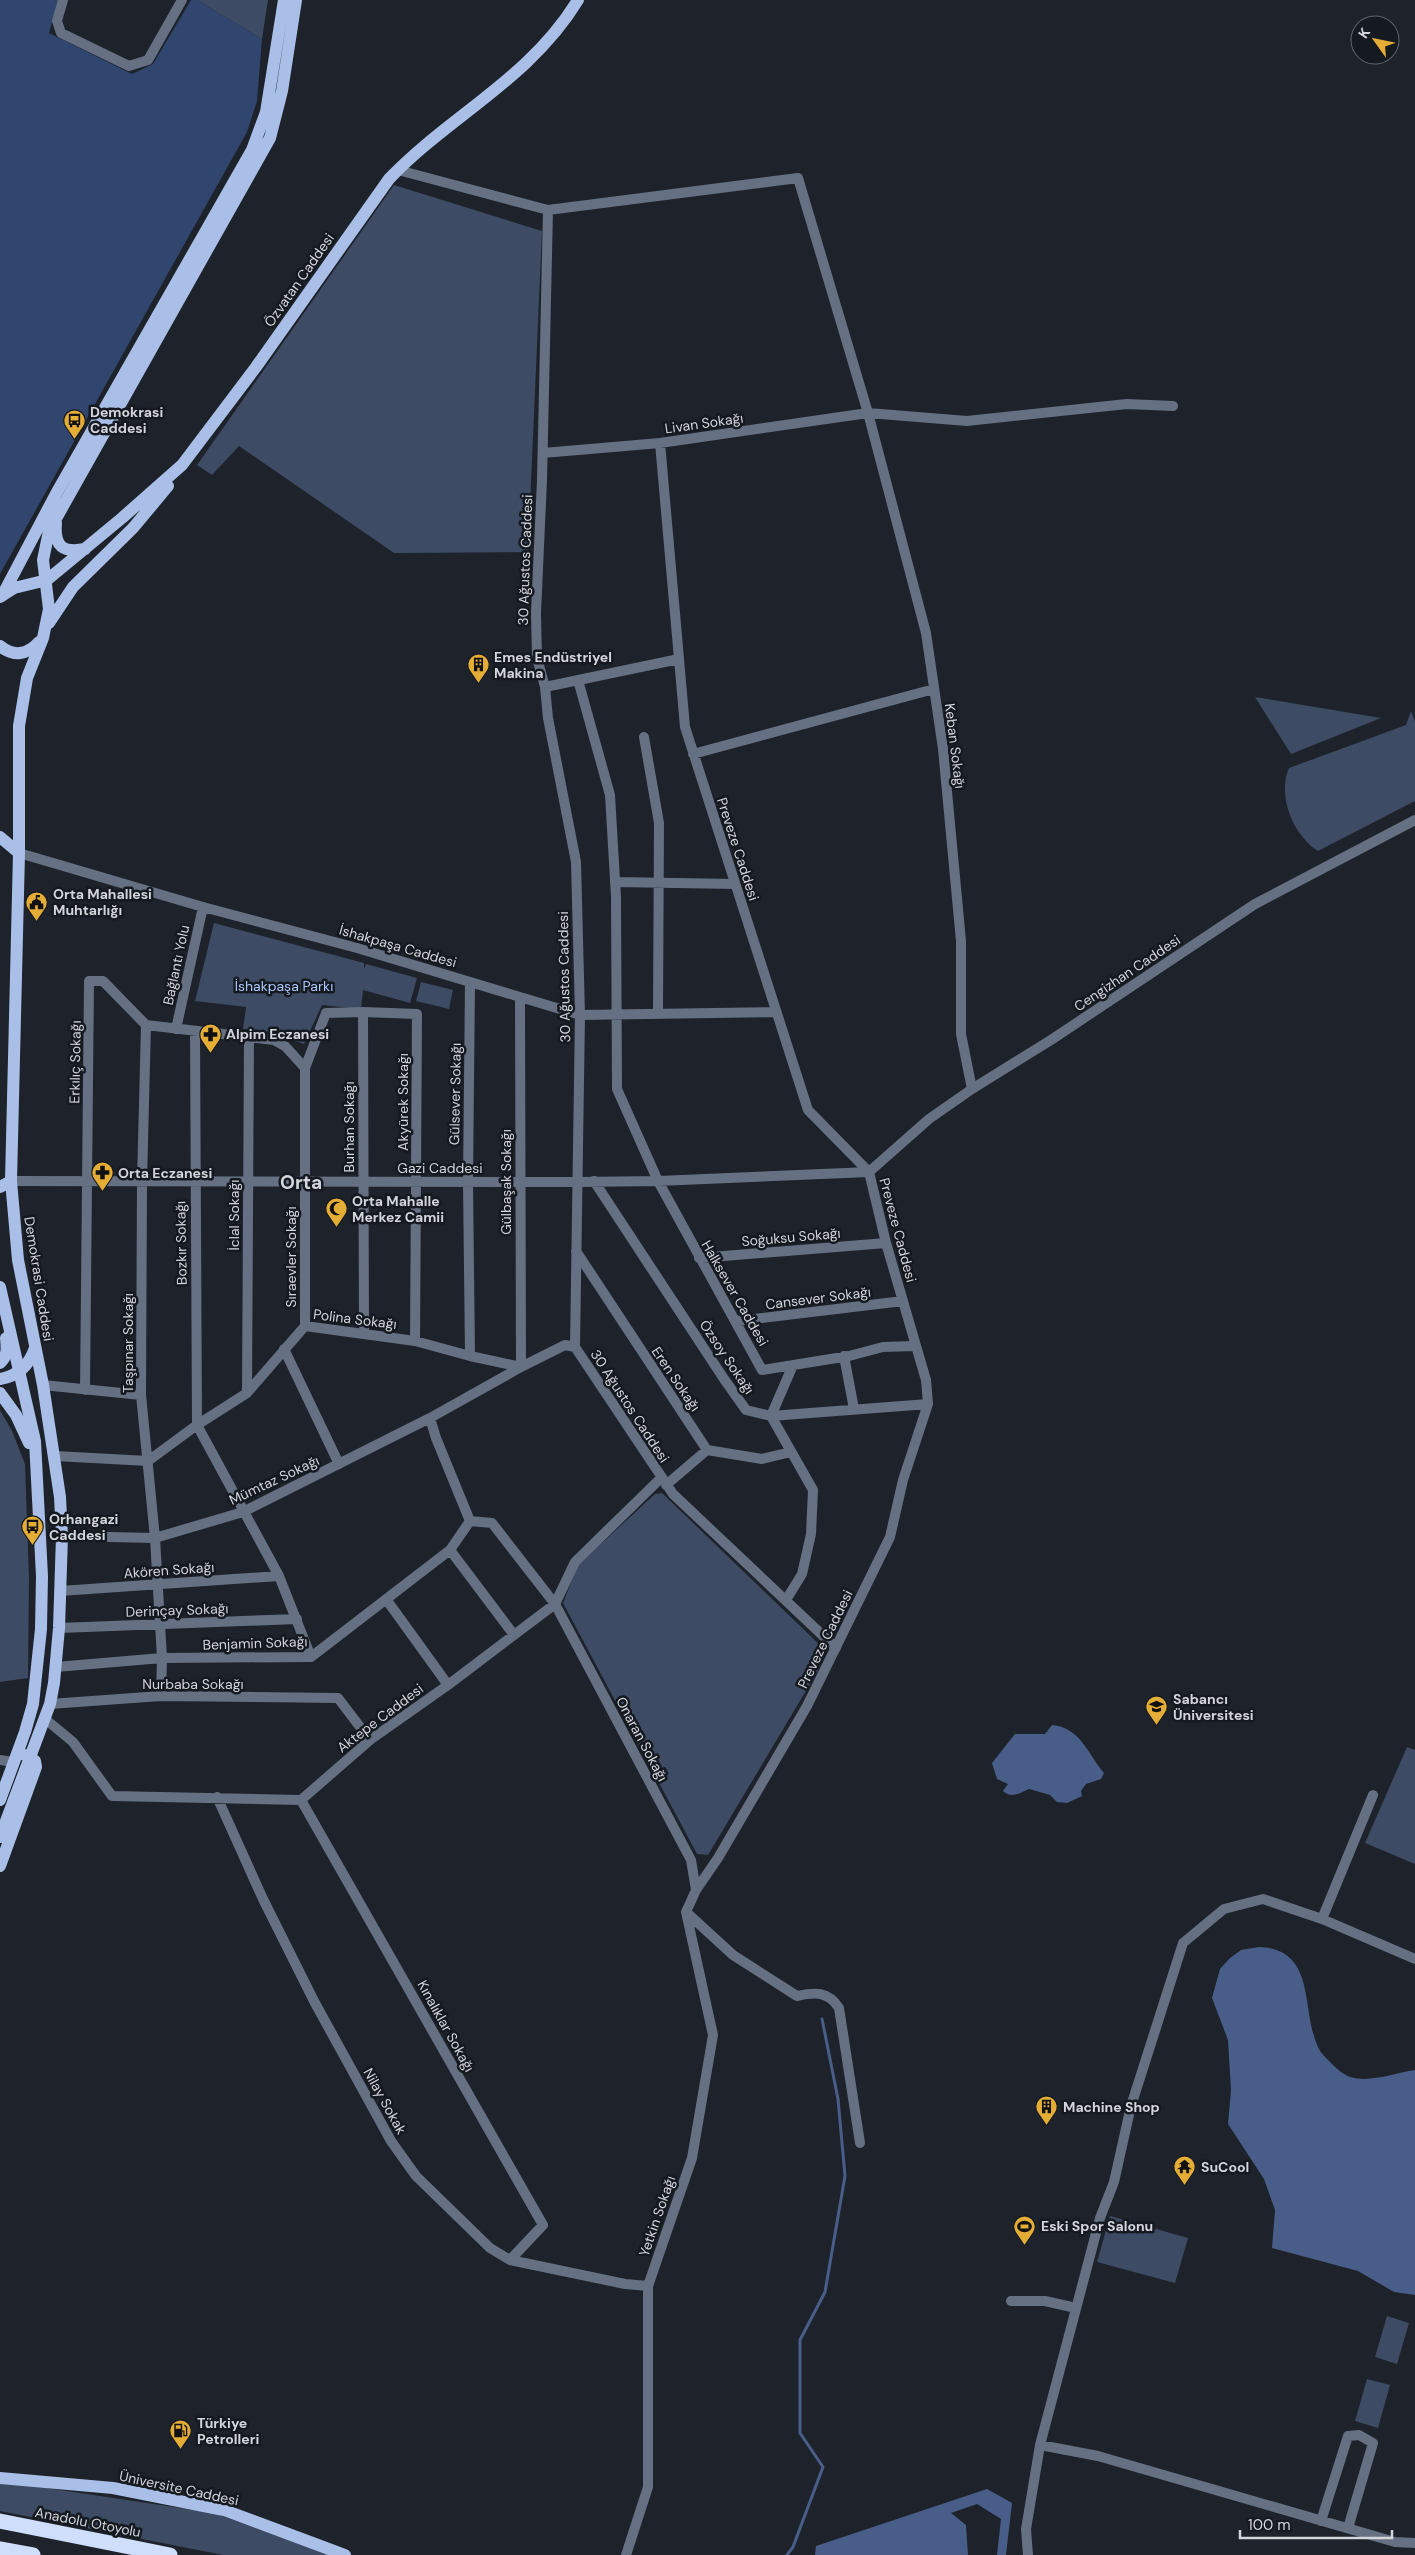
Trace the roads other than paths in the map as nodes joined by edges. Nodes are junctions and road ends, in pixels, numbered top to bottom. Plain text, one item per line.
1 (64, 0) edge
2 (182, 0) edge
3 (284, 0) edge
4 (296, 0) edge
5 (578, 0) edge
6 (398, 170) junction
7 (548, 210) junction
8 (1174, 406) dead end
9 (868, 413) junction
10 (660, 443) junction
11 (543, 452) junction
12 (182, 465) junction
13 (56, 518) junction
14 (85, 549) junction
15 (46, 580) junction
16 (26, 586) junction
17 (0, 598) edge
18 (49, 609) junction
19 (44, 634) junction
20 (0, 646) edge
21 (679, 659) junction
22 (578, 680) junction
23 (545, 687) junction
24 (934, 689) junction
25 (644, 737) dead end
26 (693, 754) junction
27 (1415, 820) edge
28 (0, 837) edge
29 (19, 854) junction
30 (615, 882) junction
31 (659, 882) junction
32 (735, 884) junction
33 (203, 907) junction
34 (470, 982) junction
35 (520, 997) junction
36 (363, 1012) junction
37 (776, 1012) junction
38 (616, 1013) junction
39 (417, 1014) joint
40 (658, 1014) junction
41 (580, 1015) junction
42 (146, 1025) junction
43 (176, 1029) junction
44 (195, 1031) junction
45 (249, 1037) junction
46 (304, 1068) junction
47 (972, 1089) junction
48 (869, 1172) junction
49 (594, 1181) junction
50 (658, 1181) junction
51 (87, 1182) junction
52 (142, 1182) junction
53 (194, 1182) junction
54 (248, 1182) junction
55 (304, 1182) junction
56 (363, 1182) junction
57 (416, 1182) junction
58 (468, 1182) junction
59 (520, 1182) junction
60 (577, 1182) junction
61 (6, 1184) edge
62 (886, 1243) junction
63 (576, 1251) junction
64 (699, 1258) junction
65 (0, 1287) edge
66 (903, 1301) junction
67 (5, 1308) junction
68 (737, 1321) junction
69 (305, 1326) junction
70 (364, 1332) junction
71 (415, 1341) junction
72 (575, 1346) junction
73 (915, 1346) junction
74 (35, 1348) junction
75 (284, 1349) junction
76 (470, 1356) junction
77 (844, 1356) junction
78 (0, 1363) edge
79 (793, 1365) junction
80 (521, 1367) junction
81 (19, 1372) junction
82 (0, 1379) edge
83 (43, 1385) junction
84 (85, 1390) junction
85 (0, 1393) edge
86 (247, 1393) junction
87 (141, 1394) junction
88 (928, 1404) junction
89 (854, 1409) junction
90 (771, 1416) junction
91 (430, 1418) junction
92 (197, 1425) junction
93 (707, 1450) junction
94 (791, 1452) junction
95 (55, 1456) junction
96 (37, 1459) junction
97 (148, 1461) junction
98 (340, 1464) junction
99 (664, 1482) junction
100 (243, 1512) junction
101 (470, 1521) junction
102 (62, 1536) junction
103 (155, 1538) junction
104 (450, 1550) junction
105 (279, 1576) junction
106 (157, 1585) junction
107 (60, 1591) junction
108 (386, 1599) junction
109 (786, 1600) junction
110 (554, 1604) junction
111 (297, 1619) junction
112 (159, 1625) junction
113 (59, 1628) junction
114 (514, 1635) junction
115 (836, 1648) junction
116 (311, 1657) junction
117 (162, 1658) junction
118 (56, 1667) junction
119 (448, 1685) junction
120 (162, 1696) junction
121 (50, 1704) junction
122 (44, 1718) junction
123 (370, 1740) junction
124 (30, 1756) junction
125 (0, 1760) edge
126 (14, 1762) junction
127 (1373, 1795) dead end
128 (217, 1797) junction
129 (0, 1800) edge
130 (301, 1800) junction
131 (0, 1837) edge
132 (0, 1866) edge
133 (696, 1890) junction
134 (686, 1912) junction
135 (1322, 1918) junction
136 (1415, 1959) edge
137 (860, 2143) dead end
138 (510, 2260) junction
139 (648, 2286) junction
140 (1011, 2301) dead end
141 (1076, 2308) junction
142 (1040, 2445) junction
143 (0, 2478) edge
144 (0, 2521) edge
145 (1320, 2521) junction
146 (1348, 2528) junction
147 (1415, 2543) edge
148 (0, 2549) edge
149 (33, 2555) edge
150 (170, 2555) edge
151 (345, 2555) edge
152 (626, 2555) edge
153 (1028, 2555) edge

1 - 2 street
3 - 17 main road
4 - 13 main road, Demokrasi Caddesi
5 - 6 main road, Özvatan Caddesi
6 - 7 street
6 - 12 main road, Özvatan Caddesi
7 - 9 street, Keban Sokağı
7 - 11 street, 30 Ağustos Caddesi
8 - 9 street, Livan Sokağı
9 - 10 street, Livan Sokağı
9 - 24 street, Keban Sokağı
10 - 11 street, Livan Sokağı
10 - 21 street, Preveze Caddesi
11 - 23 street, 30 Ağustos Caddesi
12 - 14 main road, Özvatan Caddesi
12 - 19 main road
13 - 14 main road
13 - 15 main road, Demokrasi Caddesi
14 - 15 main road, Özvatan Caddesi
15 - 16 main road
15 - 18 main road, Demokrasi Caddesi
16 - 17 main road
16 - 18 main road
18 - 19 main road, Demokrasi Caddesi
19 - 20 main road
19 - 29 main road, Demokrasi Caddesi
21 - 22 street
21 - 26 street, Preveze Caddesi
22 - 23 street
22 - 30 street
23 - 41 street, 30 Ağustos Caddesi
24 - 26 street
24 - 47 street, Keban Sokağı
25 - 31 street
26 - 32 street, Preveze Caddesi
27 - 47 street, Cengizhan Caddesi
28 - 29 main road
29 - 33 street, İshakpaşa Caddesi
29 - 61 main road, Demokrasi Caddesi
30 - 31 street
30 - 38 street
31 - 32 street
31 - 40 street
32 - 37 street, Preveze Caddesi
33 - 34 street, İshakpaşa Caddesi
33 - 43 street, Bağlantı Yolu
34 - 35 street, İshakpaşa Caddesi
34 - 58 street, Gülsever Sokağı
35 - 41 street, İshakpaşa Caddesi
35 - 59 street, Gülbaşak Sokağı
36 - 39 street, Sıraevler Sokağı
36 - 46 street, Sıraevler Sokağı
36 - 56 street, Burhan Sokağı
37 - 40 street, İshakpaşa Caddesi
37 - 48 street, Preveze Caddesi
38 - 40 street, İshakpaşa Caddesi
38 - 41 street, İshakpaşa Caddesi
38 - 50 street, Halksever Caddesi
39 - 57 street, Akyürek Sokağı
41 - 60 street, 30 Ağustos Caddesi
42 - 43 street
42 - 51 street, Erkılıç Sokağı
42 - 52 street, Taşpınar Sokağı
43 - 44 street
44 - 45 street
44 - 53 street, Bozkır Sokağı
45 - 46 street
45 - 54 street, İclal Sokağı
46 - 55 street, Sıraevler Sokağı
47 - 48 street, Cengizhan Caddesi
48 - 50 street, Gazi Caddesi
48 - 62 street, Preveze Caddesi
49 - 50 street, Gazi Caddesi
49 - 60 street, Gazi Caddesi
49 - 90 street, Özsoy Sokağı
50 - 64 street, Halksever Caddesi
51 - 52 street, Gazi Caddesi
51 - 61 street, Gazi Caddesi
51 - 84 street, Erkılıç Sokağı
52 - 53 street, Gazi Caddesi
52 - 87 street, Taşpınar Sokağı
53 - 54 street, Gazi Caddesi
53 - 92 street, Bozkır Sokağı
54 - 55 street, Gazi Caddesi
54 - 86 street, İclal Sokağı
55 - 56 street, Gazi Caddesi
55 - 69 street, Sıraevler Sokağı
56 - 57 street, Gazi Caddesi
56 - 70 street, Burhan Sokağı
57 - 58 street, Gazi Caddesi
57 - 71 street, Akyürek Sokağı
58 - 59 street, Gazi Caddesi
58 - 76 street, Gülsever Sokağı
59 - 60 street, Gazi Caddesi
59 - 80 street, Gülbaşak Sokağı
60 - 63 street, 30 Ağustos Caddesi
61 - 74 main road, Demokrasi Caddesi
62 - 64 street, Soğuksu Sokağı
62 - 66 street, Preveze Caddesi
63 - 72 street, 30 Ağustos Caddesi
63 - 93 street, Eren Sokağı
64 - 68 street, Halksever Caddesi
65 - 67 main road
66 - 68 street, Cansever Sokağı
66 - 73 street, Preveze Caddesi
67 - 78 main road
67 - 81 main road
68 - 79 street, Halksever Caddesi
69 - 70 street, Polina Sokağı
69 - 75 street, Polina Sokağı
70 - 71 street, Polina Sokağı
71 - 76 street, Polina Sokağı
72 - 80 street
72 - 99 street, 30 Ağustos Caddesi
73 - 77 street, Halksever Caddesi
73 - 88 street, Preveze Caddesi
74 - 81 main road
74 - 83 main road, Demokrasi Caddesi
75 - 86 street, Polina Sokağı
75 - 98 street
76 - 80 street, Polina Sokağı
77 - 79 street, Halksever Caddesi
77 - 89 street
79 - 90 street
80 - 91 street, Mümtaz Sokağı
81 - 82 main road
81 - 96 main road
83 - 84 street
83 - 95 main road, Demokrasi Caddesi
84 - 87 street
85 - 96 main road
86 - 92 street, Polina Sokağı
87 - 97 street, Taşpınar Sokağı
88 - 89 street, Özsoy Sokağı
88 - 115 street, Preveze Caddesi
89 - 90 street, Özsoy Sokağı
90 - 94 street
91 - 98 street, Mümtaz Sokağı
91 - 101 street
92 - 97 street, Polina Sokağı
92 - 100 street
93 - 94 street
93 - 99 street, Aktepe Caddesi
94 - 109 street
95 - 97 street
95 - 102 main road, Demokrasi Caddesi
96 - 126 main road
97 - 103 street, Taşpınar Sokağı
98 - 100 street, Mümtaz Sokağı
99 - 109 street, 30 Ağustos Caddesi
99 - 110 street, Aktepe Caddesi
100 - 103 street, Mümtaz Sokağı
100 - 105 street
101 - 104 street, Benjamin Sokağı
101 - 110 street, Onaran Sokağı
102 - 103 street, Mümtaz Sokağı
102 - 107 main road, Demokrasi Caddesi
103 - 106 street, Taşpınar Sokağı
104 - 108 street, Benjamin Sokağı
104 - 114 street
105 - 106 street, Akören Sokağı
105 - 111 street
106 - 107 street, Akören Sokağı
106 - 112 street, Taşpınar Sokağı
107 - 113 main road, Demokrasi Caddesi
108 - 116 street, Benjamin Sokağı
108 - 119 street
109 - 115 street, 30 Ağustos Caddesi
110 - 114 street, Aktepe Caddesi
110 - 133 street, Onaran Sokağı
111 - 112 street, Derinçay Sokağı
111 - 116 street
112 - 113 street, Derinçay Sokağı
112 - 117 street, Taşpınar Sokağı
113 - 118 main road, Demokrasi Caddesi
114 - 119 street, Aktepe Caddesi
115 - 133 street, Preveze Caddesi
116 - 117 street, Benjamin Sokağı
117 - 118 street, Benjamin Sokağı
117 - 120 street, Taşpınar Sokağı
118 - 121 main road, Demokrasi Caddesi
119 - 123 street, Aktepe Caddesi
120 - 121 street, Nurbaba Sokağı
120 - 123 street, Nurbaba Sokağı
121 - 122 main road, Demokrasi Caddesi
122 - 124 main road, Demokrasi Caddesi
122 - 128 street
123 - 130 street, Aktepe Caddesi
124 - 126 main road
124 - 131 main road, Demokrasi Caddesi
124 - 132 main road
125 - 126 street
126 - 129 main road
127 - 135 street
128 - 130 street
128 - 138 street, Nilay Sokak
130 - 138 street, Kınalıklar Sokağı
133 - 134 street
134 - 137 street
134 - 139 street, Yetkin Sokağı
135 - 136 street
135 - 141 street
138 - 139 street, Nilay Sokak
139 - 152 street, Yetkin Sokağı
140 - 141 street
141 - 142 street
142 - 145 street
142 - 153 street
143 - 151 main road, Üniversite Caddesi
144 - 150 highway, Anadolu Otoyolu
145 - 146 street
145 - 146 street
146 - 147 street
148 - 149 highway

